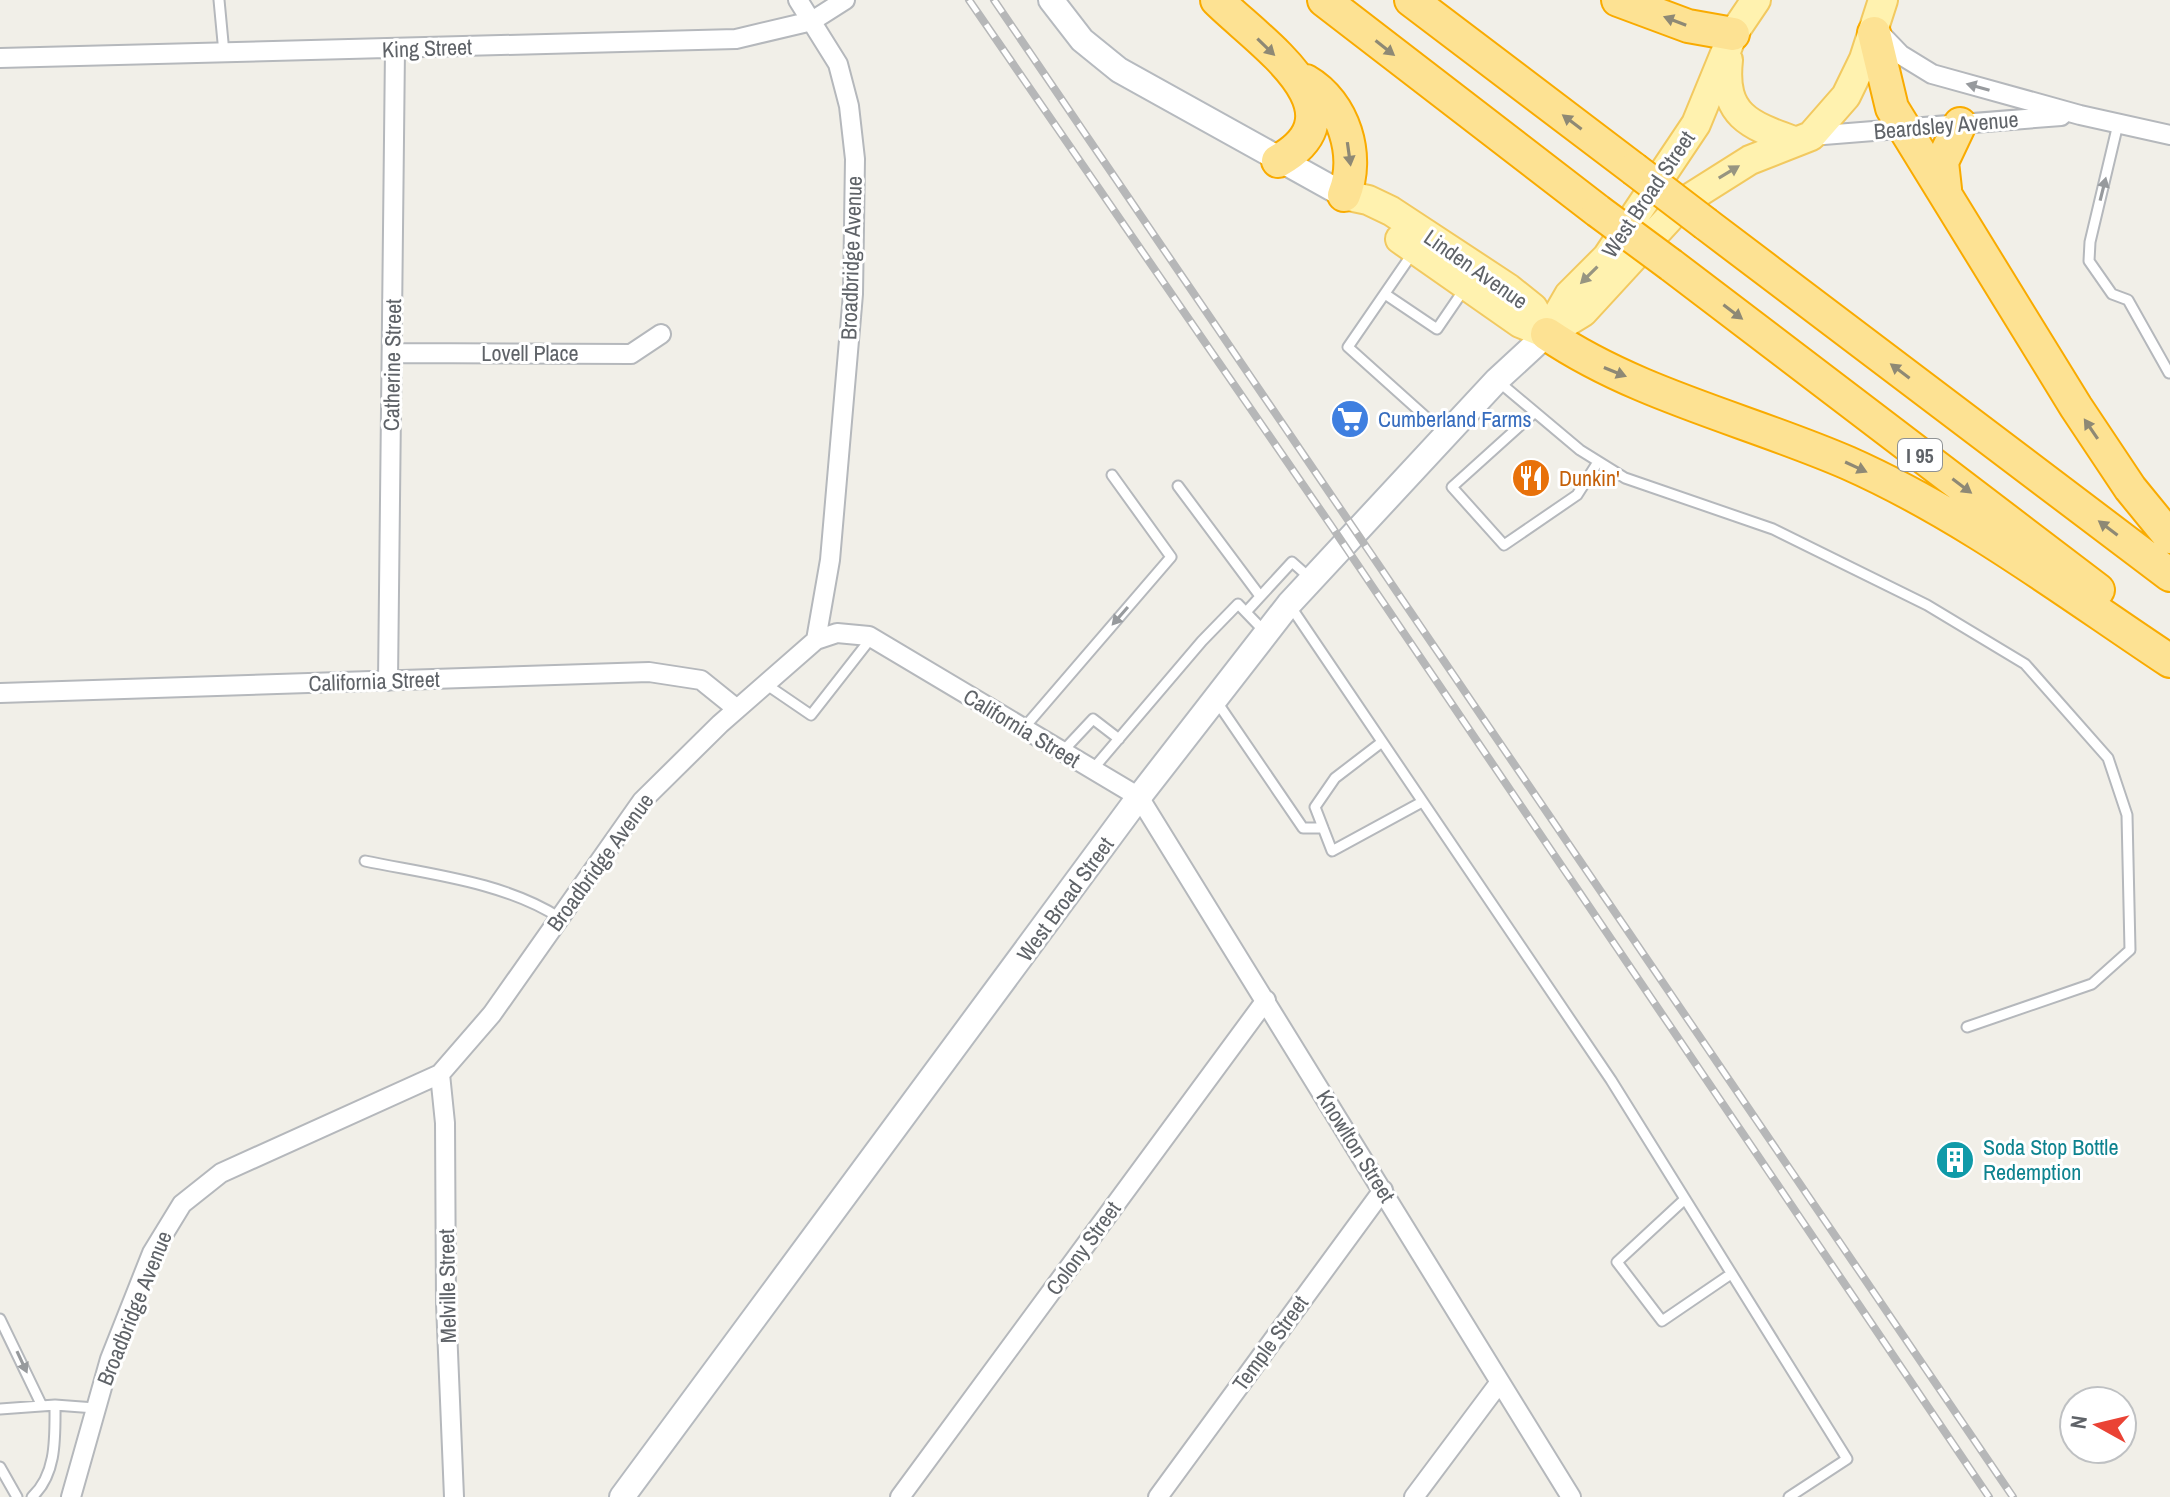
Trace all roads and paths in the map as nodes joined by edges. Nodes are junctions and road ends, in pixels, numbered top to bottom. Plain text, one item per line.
1 (219, 0) edge
2 (798, 0) edge
3 (845, 0) edge
4 (1051, 0) edge
5 (1217, 0) edge
6 (1324, 0) edge
7 (1411, 0) edge
8 (1618, 0) edge
9 (1756, 0) edge
10 (1883, 0) edge
11 (812, 21) junction
12 (1874, 30) junction
13 (1732, 38) junction
14 (395, 49) junction
15 (224, 53) junction
16 (0, 58) edge
17 (1296, 77) junction
18 (2080, 115) junction
19 (1960, 124) junction
20 (2118, 124) junction
21 (1907, 129) junction
22 (2170, 135) edge
23 (1803, 139) junction
24 (1278, 161) junction
25 (1945, 189) junction
26 (1344, 195) junction
27 (1415, 250) junction
28 (1467, 285) junction
29 (1385, 294) junction
30 (661, 334) dead end
31 (1547, 334) junction
32 (392, 353) junction
33 (2169, 373) edge
34 (1497, 380) junction
35 (1534, 413) junction
36 (1446, 435) junction
37 (1598, 462) junction
38 (1112, 475) dead end
39 (1178, 486) dead end
40 (2170, 537) edge
41 (2170, 575) edge
42 (1312, 580) junction
43 (1260, 596) junction
44 (1289, 604) junction
45 (1246, 612) junction
46 (1267, 633) junction
47 (872, 637) junction
48 (816, 640) junction
49 (2170, 644) edge
50 (2170, 661) edge
51 (388, 681) junction
52 (767, 685) junction
53 (0, 693) edge
54 (1215, 699) junction
55 (737, 709) junction
56 (1023, 729) junction
57 (1119, 739) junction
58 (1382, 742) junction
59 (1062, 753) junction
60 (1092, 770) junction
61 (1139, 797) junction
62 (1422, 802) junction
63 (1323, 828) junction
64 (365, 861) dead end
65 (560, 918) junction
66 (1266, 1000) junction
67 (1967, 1027) dead end
68 (440, 1074) junction
69 (1383, 1190) junction
70 (1685, 1199) junction
71 (1731, 1274) junction
72 (0, 1319) edge
73 (1500, 1382) junction
74 (55, 1405) junction
75 (42, 1406) junction
76 (95, 1408) junction
77 (0, 1409) edge
78 (0, 1467) edge
79 (17, 1497) edge
80 (32, 1497) edge
81 (71, 1497) edge
82 (454, 1497) edge
83 (622, 1497) edge
84 (900, 1497) edge
85 (1158, 1497) edge
86 (1414, 1497) edge
87 (1571, 1497) edge
88 (1789, 1497) edge

1 - 15 lane
2 - 11 street, Broadbridge Avenue
3 - 11 street, King Street
4 - 24 main road, Linden Avenue
5 -> 17 highway
6 -> 49 highway, I 95, bridge
41 -> 7 highway, I 95, bridge
13 -> 8 highway
9 - 13 main road, West Broad Street
10 - 12 main road, West Broad Street
11 - 14 street, King Street
11 - 48 street, Broadbridge Avenue
18 -> 12 street, Beardsley Avenue
12 - 21 highway
12 - 23 main road, West Broad Street
13 - 23 main road, West Broad Street
13 -> 31 main road, West Broad Street
14 - 15 street, King Street
14 - 32 street, Catherine Street
15 - 16 street, King Street
17 - 24 highway
17 -> 26 highway
18 - 19 street, Beardsley Avenue
18 - 20 street, Beardsley Avenue
19 - 21 street, Beardsley Avenue
19 - 25 highway
20 - 22 street, Beardsley Avenue
33 -> 20 lane
21 - 23 street, Beardsley Avenue
21 - 25 highway
31 -> 23 main road, West Broad Street
24 - 26 main road, Linden Avenue
40 -> 25 highway
26 - 27 main road, Linden Avenue
26 - 31 main road, Linden Avenue
27 - 28 main road, Linden Avenue
27 - 29 lane
28 - 29 lane
28 - 31 main road, Linden Avenue
29 - 36 lane
30 - 32 street, Lovell Place
31 - 34 main road, West Broad Street
31 -> 50 highway
32 - 51 street, Catherine Street
34 - 35 lane
34 - 36 main road, West Broad Street
35 - 37 lane
35 - 37 lane
36 - 42 main road, West Broad Street
37 - 67 lane
38 -> 56 lane
39 - 43 lane
42 - 43 lane
42 - 44 main road, West Broad Street
43 - 45 lane
44 - 46 main road, West Broad Street
44 - 58 lane
45 - 46 lane
45 - 57 lane
46 - 54 main road, West Broad Street
47 - 48 street, California Street
47 - 52 lane
47 - 56 street, California Street
48 - 52 street, Broadbridge Avenue
51 - 53 street, California Street
51 - 55 street, California Street
52 - 55 street, Broadbridge Avenue
54 - 61 main road, West Broad Street
54 - 63 lane
55 - 65 street, Broadbridge Avenue
56 - 59 street, California Street
57 - 59 lane
57 - 60 lane
58 - 62 lane
58 - 63 lane
59 - 60 street, California Street
60 - 61 street, California Street
61 - 66 street, Knowlton Street
61 - 83 main road, West Broad Street
62 - 63 lane
62 - 70 lane
64 - 65 lane
65 - 68 street, Broadbridge Avenue
66 - 69 street, Knowlton Street
66 - 84 street, Colony Street
68 - 76 street, Broadbridge Avenue
68 - 82 street, Melville Street
69 - 73 street, Knowlton Street
69 - 85 street, Temple Street
70 - 71 lane
70 - 71 lane
71 - 88 lane
72 -> 75 lane
73 - 86 street
73 - 87 street, Knowlton Street
74 - 75 lane
74 - 76 lane
74 - 80 lane
75 - 77 lane
76 - 81 street, Broadbridge Avenue
78 - 79 lane

